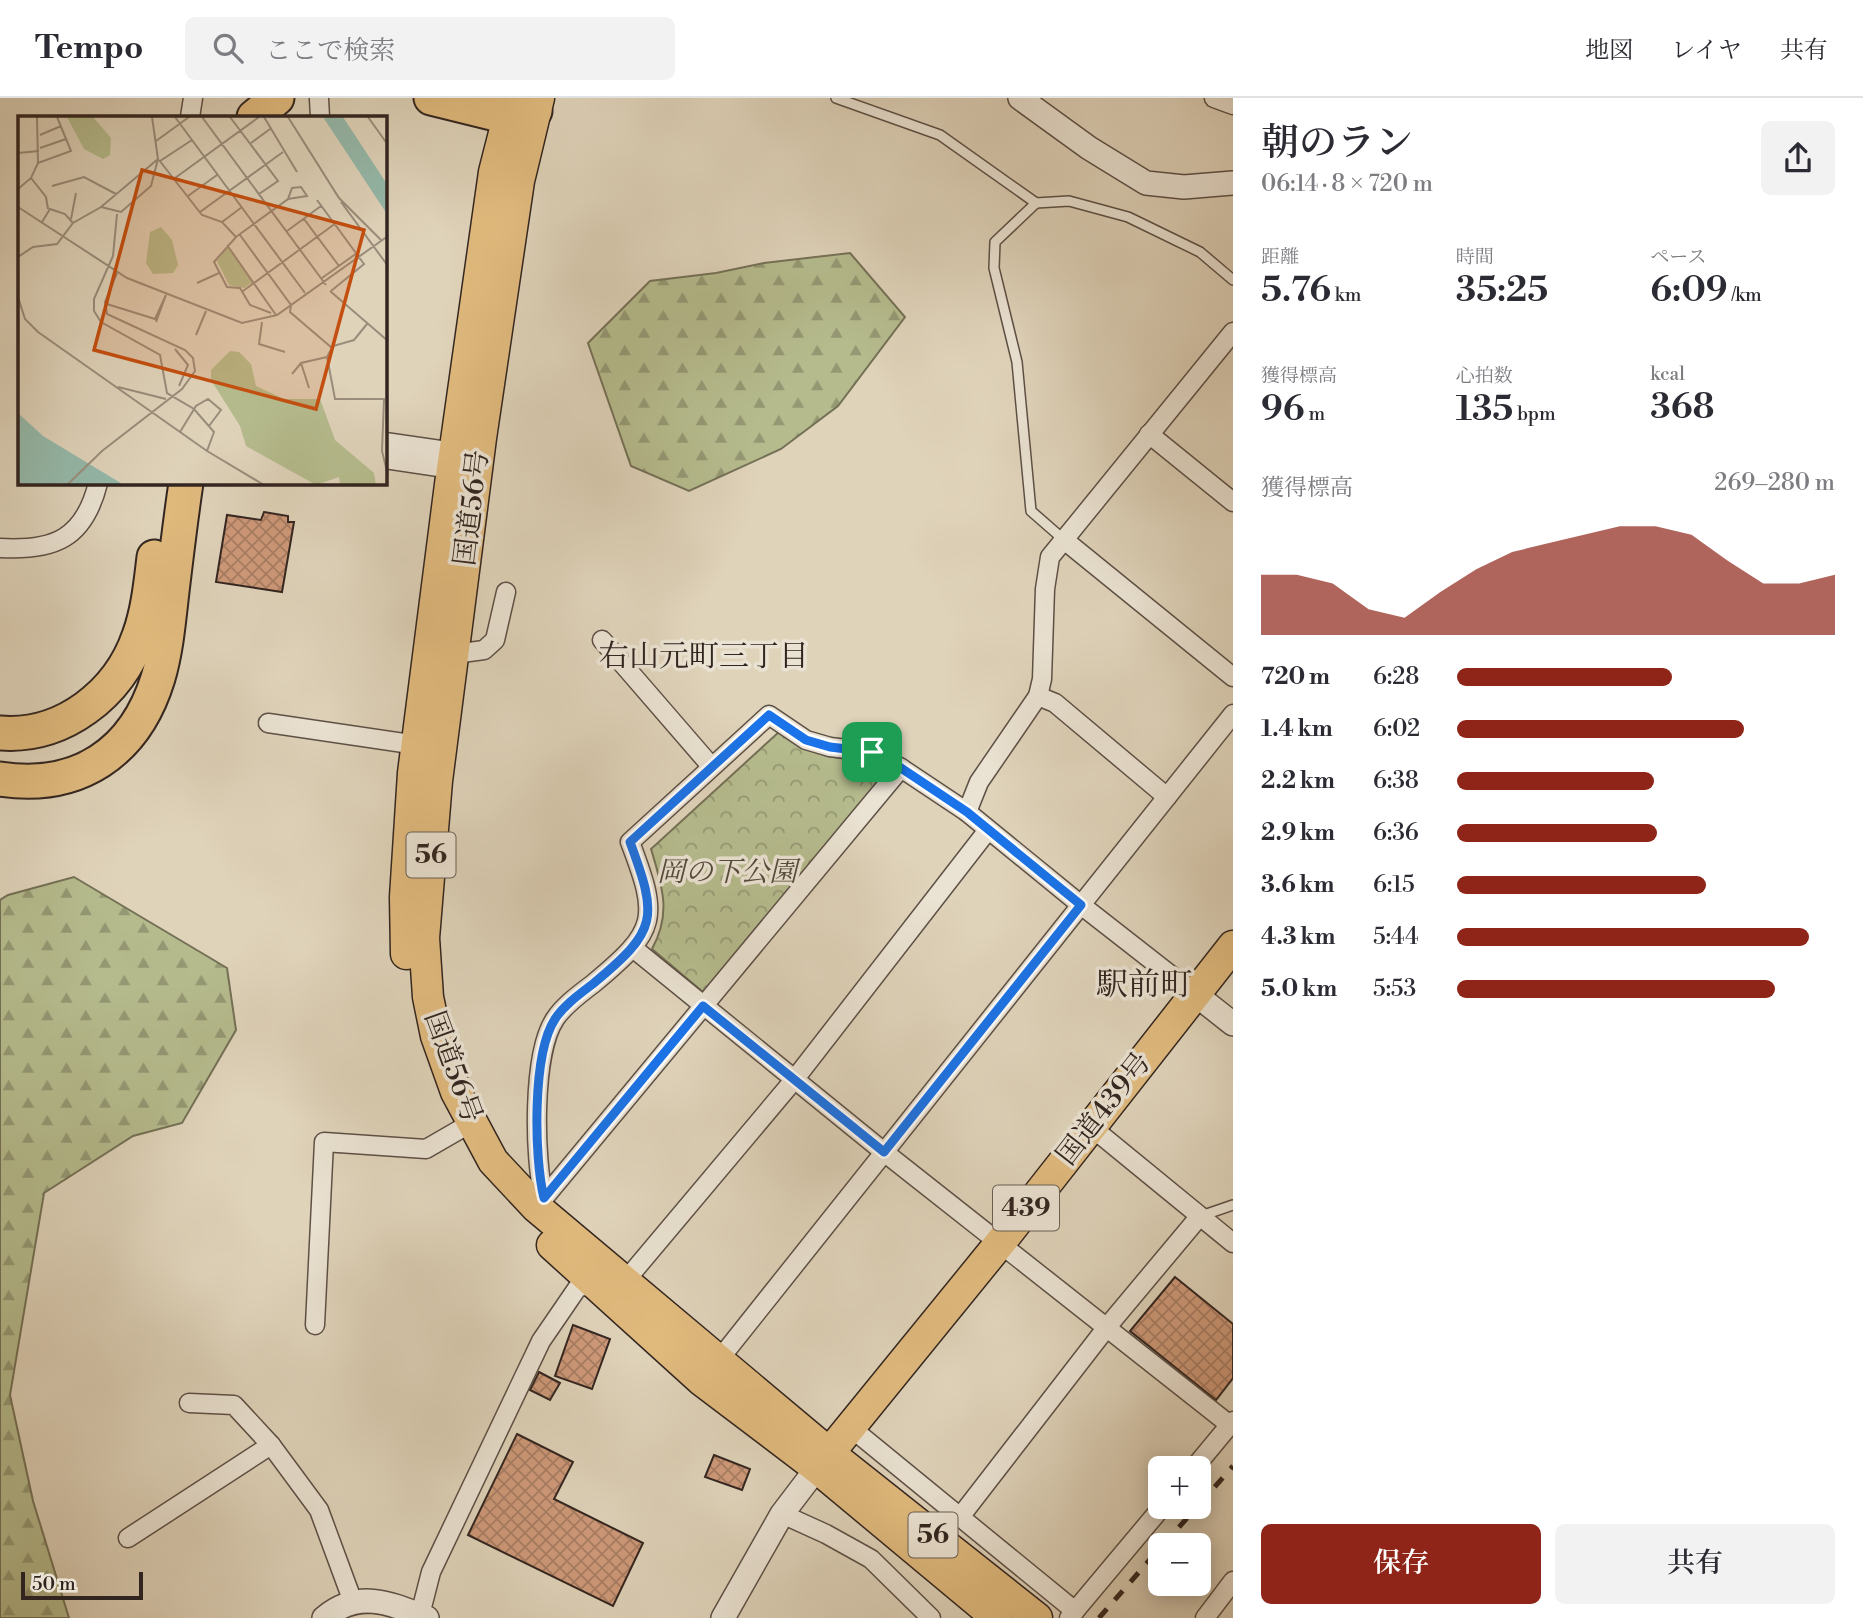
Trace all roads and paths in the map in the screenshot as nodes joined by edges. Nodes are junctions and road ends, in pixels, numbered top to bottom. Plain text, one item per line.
1 (193, 98) edge
2 (245, 98) edge
3 (277, 98) edge
4 (431, 98) edge
5 (836, 98) edge
6 (1020, 98) edge
7 (1214, 98) edge
8 (523, 104) edge
9 (1233, 105) edge
10 (190, 116) edge
11 (230, 116) edge
12 (255, 116) edge
13 (1233, 183) edge
14 (1036, 203) junction
15 (1233, 280) edge
16 (1233, 332) edge
17 (1149, 434) junction
18 (387, 442) edge
19 (387, 459) edge
20 (461, 461) junction
21 (98, 485) edge
22 (164, 485) edge
23 (186, 485) edge
24 (1233, 502) edge
25 (1063, 539) junction
26 (0, 548) edge
27 (506, 592) dead end
28 (603, 640) dead end
29 (454, 654) junction
30 (1233, 677) edge
31 (1038, 696) junction
32 (1233, 714) edge
33 (268, 723) dead end
34 (0, 733) edge
35 (429, 747) junction
36 (711, 766) junction
37 (901, 768) junction
38 (0, 779) edge
39 (1167, 797) junction
40 (967, 812) junction
41 (988, 830) junction
42 (1081, 905) junction
43 (1233, 946) edge
44 (633, 948) junction
45 (1195, 994) junction
46 (703, 1006) junction
47 (1233, 1024) edge
48 (794, 1080) junction
49 (1090, 1126) junction
50 (463, 1128) junction
51 (884, 1152) junction
52 (540, 1202) junction
53 (1233, 1205) edge
54 (1199, 1217) junction
55 (999, 1243) junction
56 (1233, 1243) edge
57 (626, 1280) junction
58 (595, 1283) junction
59 (314, 1325) dead end
60 (1107, 1327) junction
61 (718, 1361) junction
62 (189, 1403) dead end
63 (1232, 1423) edge
64 (850, 1427) junction
65 (271, 1445) junction
66 (1204, 1456) edge
67 (823, 1461) junction
68 (782, 1514) junction
69 (960, 1517) junction
70 (1152, 1519) edge
71 (128, 1538) dead end
72 (1233, 1581) edge
73 (354, 1602) junction
74 (1072, 1615) edge
75 (423, 1616) edge
76 (324, 1618) edge
77 (723, 1618) edge
78 (931, 1618) edge
79 (997, 1618) edge
80 (1037, 1618) edge
81 (1205, 1618) edge

1 - 10 street
2 - 11 highway
3 - 12 highway
4 - 8 highway
5 - 14 lane
6 - 13 street
7 - 9 street
8 - 20 highway, 国道56号 / 56
14 - 15 lane
14 - 25 lane
16 - 17 street
17 - 24 street
17 - 25 street
18 - 20 street
19 - 20 street
20 - 29 highway, 国道56号 / 56
20 - 35 highway, 国道56号 / 56
21 - 26 street
22 - 34 highway
23 - 38 highway
25 - 30 street
25 - 31 street
27 - 29 street
28 - 36 street
29 - 35 highway, 国道56号 / 56
31 - 39 street
31 - 40 street
32 - 39 street
33 - 35 street
35 - 50 highway, 国道56号 / 56
36 - 37 street
36 - 44 street
37 - 40 street
37 - 46 street
39 - 42 street
40 - 41 street
41 - 42 street
41 - 48 street
42 - 45 street
42 - 51 street
43 - 45 highway, 国道439号 / 439
44 - 46 street
44 - 52 street
45 - 47 street
45 - 49 highway, 国道439号 / 439
46 - 48 street
46 - 52 street
48 - 51 street
48 - 57 street
49 - 54 street
49 - 55 highway, 国道439号 / 439
50 - 52 highway, 国道56号 / 56
50 - 58 highway, 国道56号 / 56
50 - 59 street
51 - 55 street
51 - 61 street
52 - 57 highway, 国道56号 / 56
53 - 54 lane
54 - 56 street
54 - 60 street
55 - 60 street
55 - 64 highway, 国道439号 / 439
57 - 58 street
57 - 61 highway, 国道56号 / 56
58 - 67 highway, 国道56号 / 56
58 - 75 street
60 - 63 street
60 - 69 street
61 - 67 highway, 国道56号 / 56
62 - 65 street
63 - 66 street
64 - 67 highway, 国道439号 / 439
64 - 69 street
65 - 71 street
65 - 73 street
67 - 68 street
67 - 79 highway, 国道56号 / 56
67 - 80 highway, 国道56号 / 56
68 - 77 street
68 - 78 street
69 - 74 street
70 - 74 street
72 - 81 street
73 - 75 street
73 - 76 street

